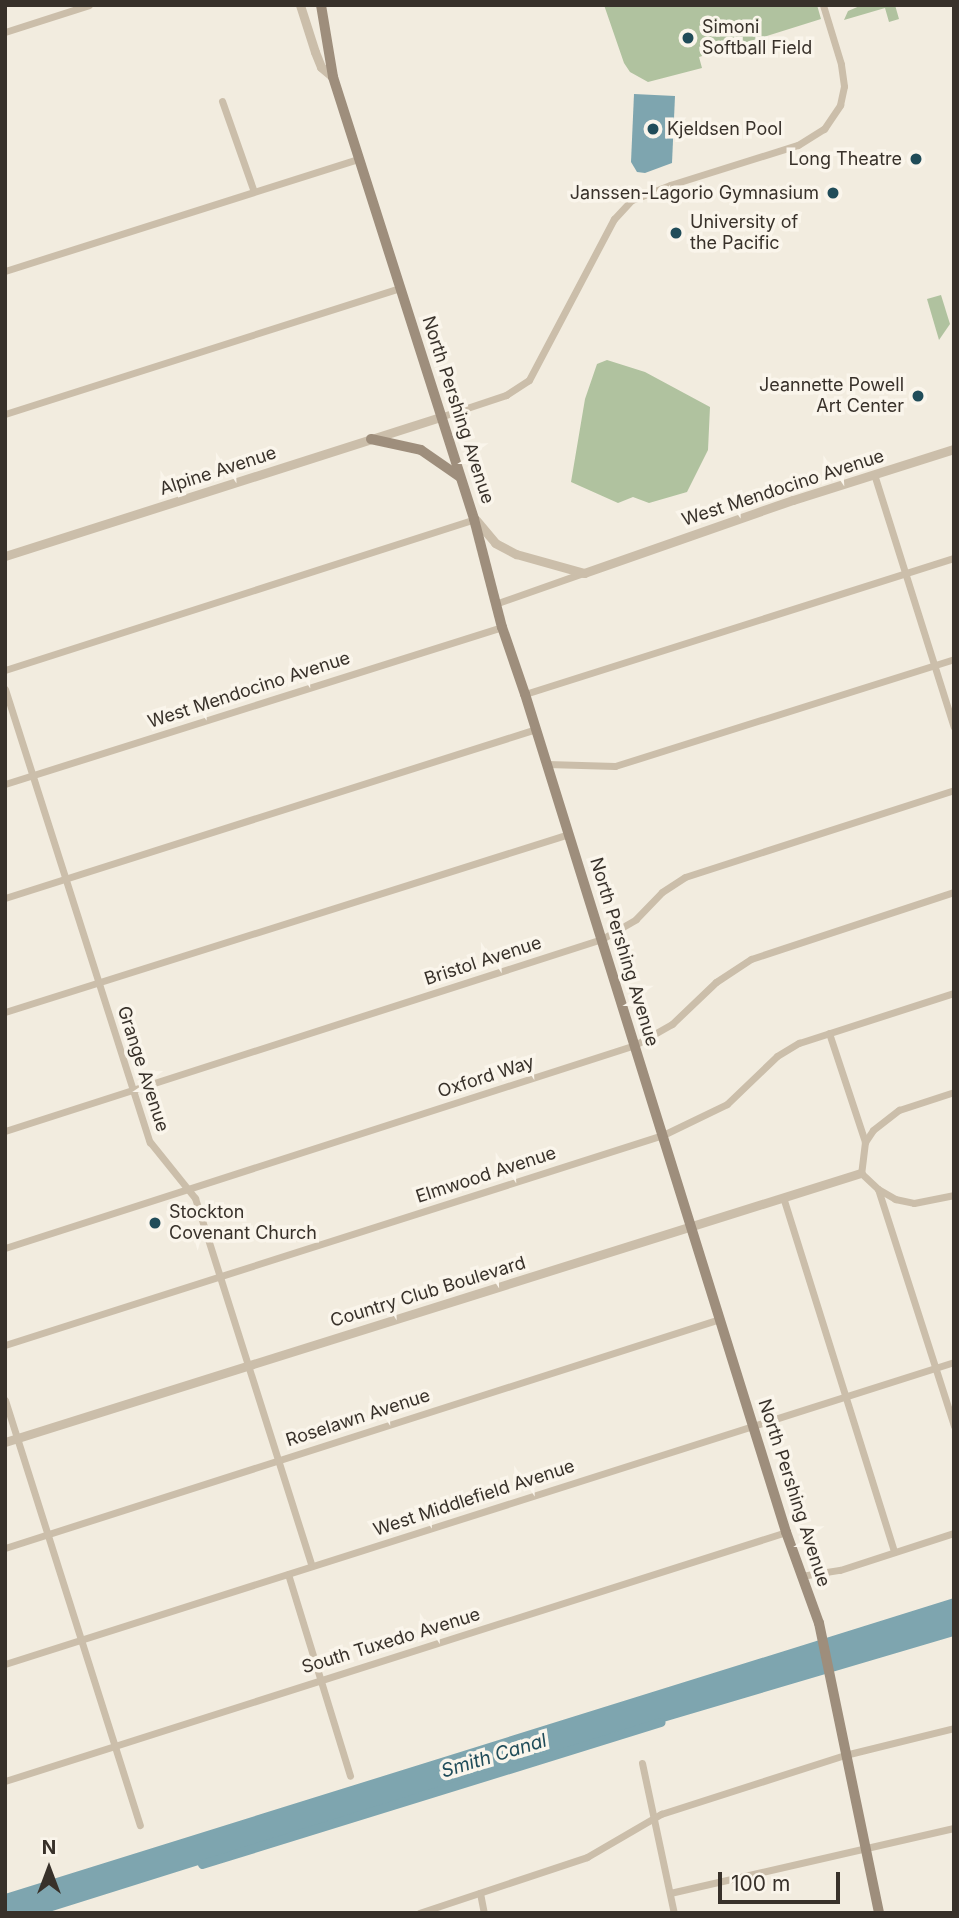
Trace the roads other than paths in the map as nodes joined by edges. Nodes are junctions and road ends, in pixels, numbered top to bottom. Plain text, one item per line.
1 (89, 5) edge
2 (300, 5) edge
3 (321, 5) edge
4 (823, 5) edge
5 (5, 32) edge
6 (333, 77) junction
7 (222, 101) dead end
8 (358, 159) junction
9 (254, 192) junction
10 (5, 271) edge
11 (400, 288) junction
12 (5, 414) edge
13 (440, 417) junction
14 (372, 439) junction
15 (954, 449) edge
16 (874, 474) junction
17 (460, 477) junction
18 (474, 519) junction
19 (5, 556) edge
20 (954, 558) edge
21 (584, 573) junction
22 (905, 573) junction
23 (495, 604) junction
24 (502, 627) junction
25 (954, 659) edge
26 (934, 666) junction
27 (5, 670) edge
28 (5, 689) edge
29 (525, 694) junction
30 (954, 727) edge
31 (536, 729) junction
32 (547, 764) junction
33 (33, 775) junction
34 (5, 784) edge
35 (954, 790) edge
36 (569, 834) junction
37 (65, 879) junction
38 (954, 892) edge
39 (5, 898) edge
40 (602, 940) junction
41 (99, 982) junction
42 (954, 993) edge
43 (5, 1012) edge
44 (829, 1033) junction
45 (635, 1045) junction
46 (133, 1090) junction
47 (954, 1093) edge
48 (5, 1131) edge
49 (663, 1135) junction
50 (865, 1142) junction
51 (860, 1173) junction
52 (186, 1189) junction
53 (878, 1189) junction
54 (954, 1195) edge
55 (783, 1197) junction
56 (692, 1226) junction
57 (5, 1248) edge
58 (219, 1277) junction
59 (720, 1319) junction
60 (5, 1345) edge
61 (954, 1362) edge
62 (248, 1366) junction
63 (936, 1368) junction
64 (845, 1397) junction
65 (5, 1400) edge
66 (752, 1424) junction
67 (954, 1426) edge
68 (18, 1438) junction
69 (5, 1442) edge
70 (278, 1460) junction
71 (786, 1532) junction
72 (954, 1533) edge
73 (48, 1534) junction
74 (5, 1548) edge
75 (894, 1552) junction
76 (312, 1566) junction
77 (288, 1574) junction
78 (802, 1576) junction
79 (82, 1640) junction
80 (5, 1664) edge
81 (320, 1679) junction
82 (954, 1728) edge
83 (116, 1746) junction
84 (845, 1755) junction
85 (642, 1763) dead end
86 (350, 1776) dead end
87 (5, 1781) edge
88 (653, 1818) junction
89 (140, 1825) dead end
90 (954, 1828) edge
91 (866, 1847) junction
92 (480, 1893) junction
93 (670, 1893) junction
94 (419, 1913) edge
95 (484, 1913) edge
96 (674, 1913) edge
97 (879, 1913) edge

1 - 5 street
2 - 6 street
3 - 6 main road, North Pershing Avenue
4 - 13 street
6 - 8 main road, North Pershing Avenue
7 - 9 street
8 - 9 street
8 - 11 main road, North Pershing Avenue
9 - 10 street
11 - 12 street
11 - 13 main road, North Pershing Avenue
13 - 14 street, Alpine Avenue
13 - 17 main road, North Pershing Avenue
14 - 17 main road
14 - 19 street, Alpine Avenue
15 - 16 street, West Mendocino Avenue
16 - 21 street, West Mendocino Avenue
16 - 22 street
17 - 18 main road, North Pershing Avenue
18 - 21 street
18 - 23 main road, North Pershing Avenue
18 - 27 street
20 - 22 street
21 - 23 street, West Mendocino Avenue
22 - 26 street
22 - 29 street
23 - 24 main road, North Pershing Avenue
24 - 29 main road, North Pershing Avenue
24 - 33 street, West Mendocino Avenue
25 - 26 street
26 - 30 street
26 - 32 street
28 - 33 street, Grange Avenue
29 - 31 main road, North Pershing Avenue
31 - 32 main road, North Pershing Avenue
31 - 37 street
32 - 36 main road, North Pershing Avenue
33 - 34 street, West Mendocino Avenue
33 - 37 street, Grange Avenue
35 - 40 street, Bristol Avenue
36 - 40 main road, North Pershing Avenue
36 - 41 street
37 - 39 street
37 - 41 street, Grange Avenue
38 - 45 street, Oxford Way
40 - 45 main road, North Pershing Avenue
40 - 46 street, Bristol Avenue
41 - 43 street
41 - 46 street, Grange Avenue
42 - 44 street, Elmwood Avenue
44 - 49 street, Elmwood Avenue
44 - 50 street
45 - 49 main road, North Pershing Avenue
45 - 52 street, Oxford Way
46 - 48 street, Bristol Avenue
46 - 52 street, Grange Avenue
47 - 50 street
49 - 56 main road, North Pershing Avenue
49 - 58 street, Elmwood Avenue
50 - 51 street
51 - 53 street
51 - 55 street, Country Club Boulevard
52 - 57 street, Oxford Way
52 - 58 street, Grange Avenue
53 - 54 street
53 - 63 street
55 - 56 street, Country Club Boulevard
55 - 64 street
56 - 59 main road, North Pershing Avenue
56 - 62 street, Country Club Boulevard
58 - 60 street, Elmwood Avenue
58 - 62 street, Grange Avenue
59 - 66 main road, North Pershing Avenue
59 - 70 street, Roselawn Avenue
61 - 63 street, West Middlefield Avenue
62 - 68 street, Country Club Boulevard
62 - 70 street, Grange Avenue
63 - 64 street, West Middlefield Avenue
63 - 67 street
64 - 66 street, West Middlefield Avenue
64 - 75 street
65 - 68 street
66 - 71 main road, North Pershing Avenue
66 - 76 street, West Middlefield Avenue
68 - 69 street, Country Club Boulevard
68 - 73 street
70 - 73 street, Roselawn Avenue
70 - 76 street, Grange Avenue
71 - 78 main road, North Pershing Avenue
71 - 81 street, South Tuxedo Avenue
72 - 75 street
73 - 74 street, Roselawn Avenue
73 - 79 street
75 - 78 street
76 - 77 street, West Middlefield Avenue
77 - 79 street, West Middlefield Avenue
77 - 81 street
78 - 84 main road, North Pershing Avenue
79 - 80 street, West Middlefield Avenue
79 - 83 street
81 - 83 street, South Tuxedo Avenue
81 - 86 street
82 - 84 street
83 - 87 street, South Tuxedo Avenue
83 - 89 street
84 - 88 street
84 - 91 main road, North Pershing Avenue
85 - 88 street
88 - 92 street
88 - 93 street
90 - 91 street
91 - 93 street
91 - 97 main road, North Pershing Avenue
92 - 94 street
92 - 95 street
93 - 96 street

